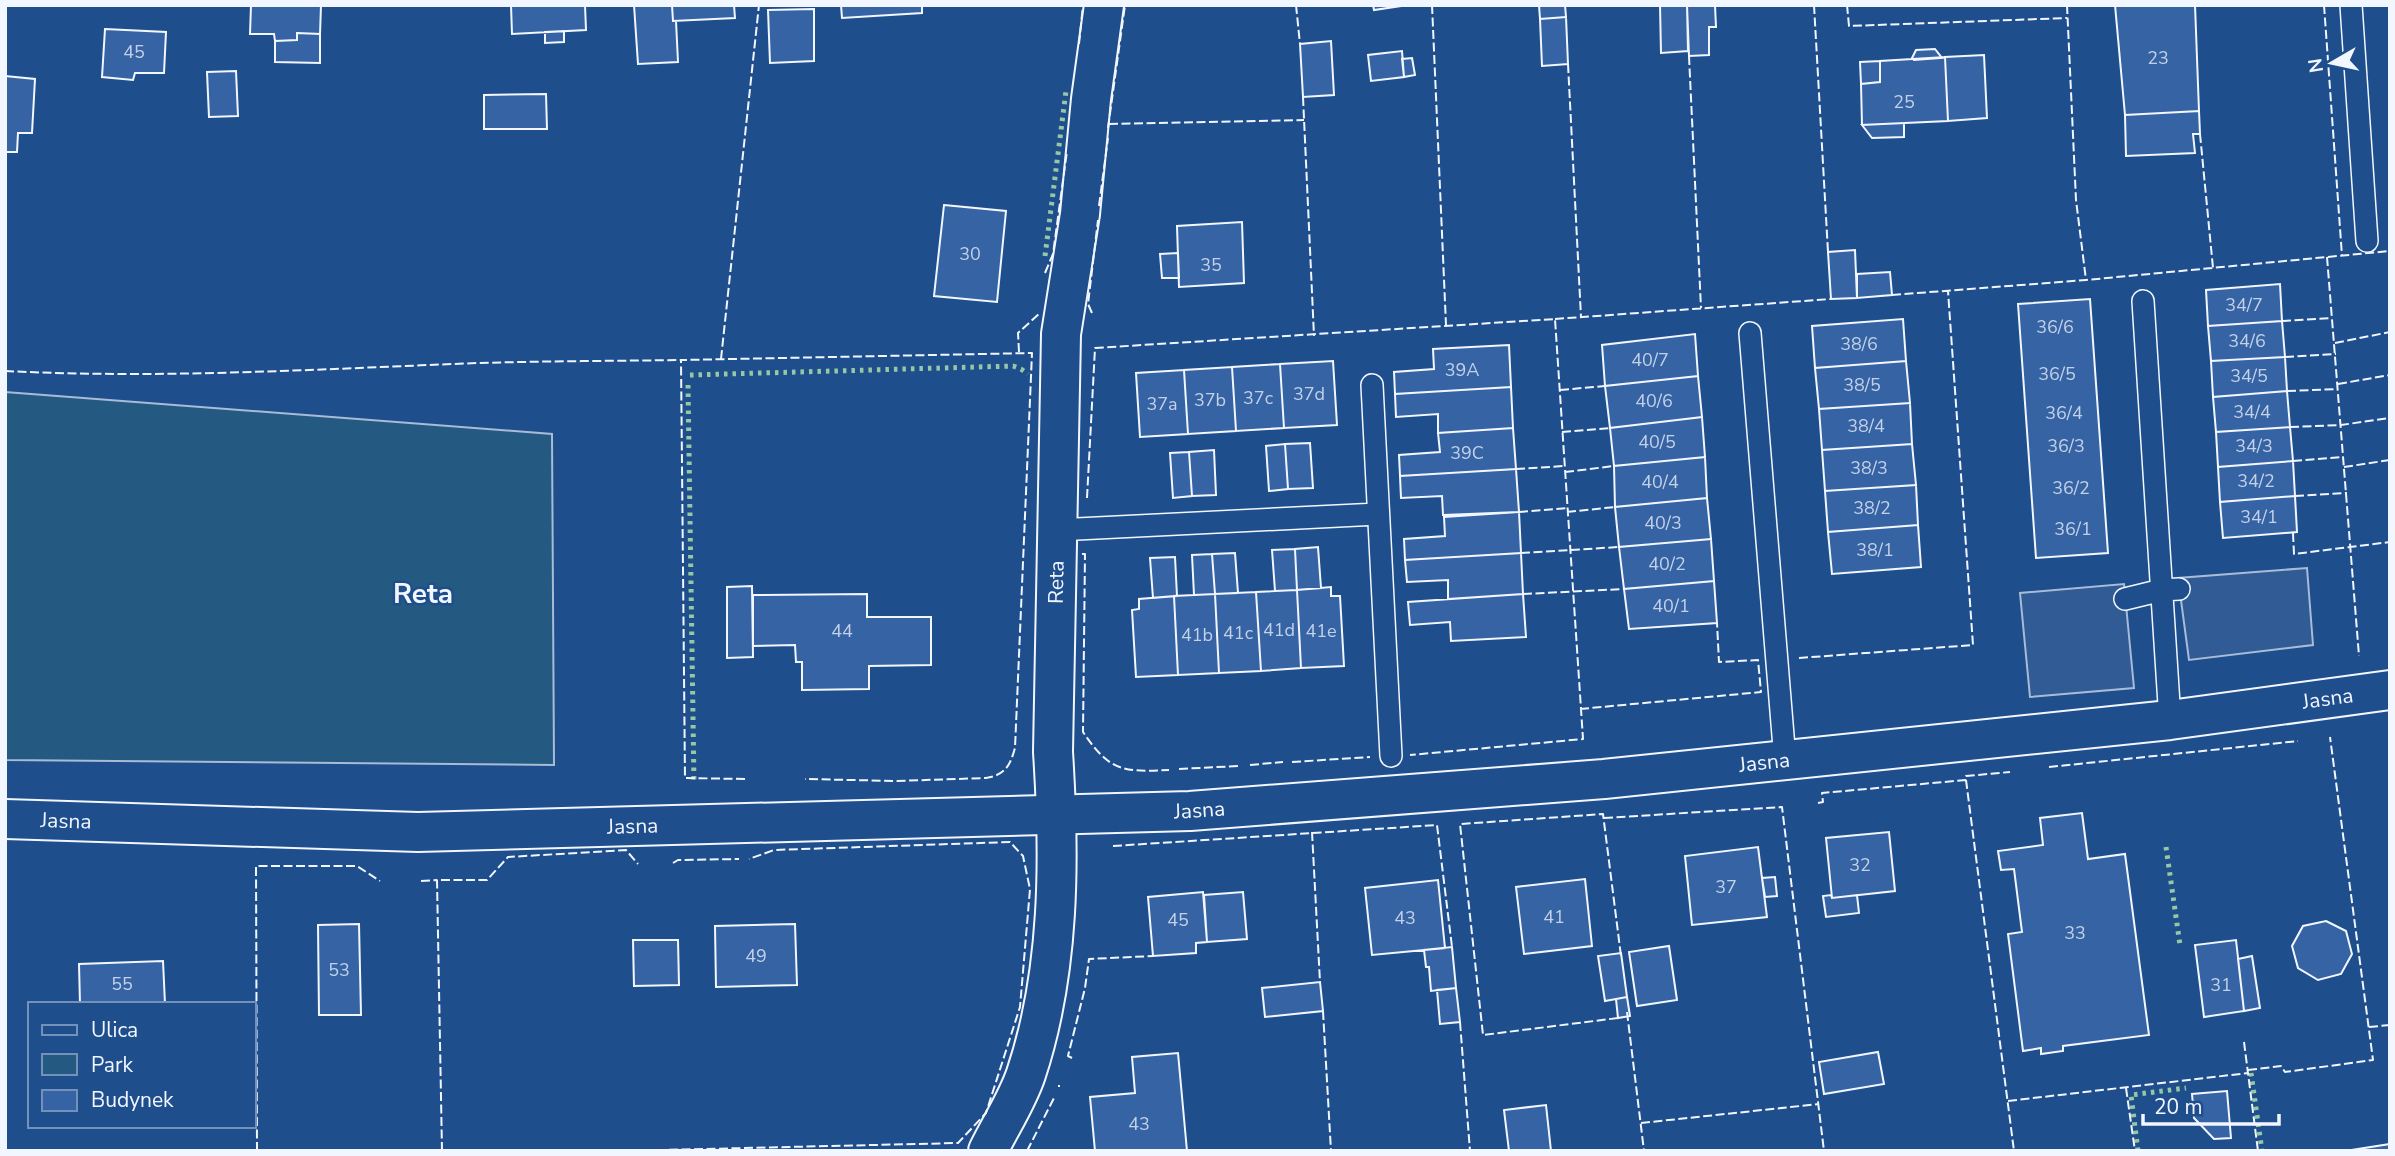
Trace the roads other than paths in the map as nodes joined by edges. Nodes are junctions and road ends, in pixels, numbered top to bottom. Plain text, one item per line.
1 (1104, 5) edge
2 (2351, 5) edge
3 (2367, 241) dead end
4 (2143, 301) dead end
5 (1750, 332) dead end
6 (1372, 385) dead end
7 (1378, 513) junction
8 (1057, 530) junction
9 (2170, 589) junction
10 (2125, 599) dead end
11 (2390, 690) edge
12 (2170, 720) junction
13 (1391, 756) dead end
14 (1784, 760) junction
15 (1057, 815) junction
16 (5, 820) edge
17 (988, 1151) edge

1 - 8 street, Reta
2 - 3 lane
4 - 9 lane
5 - 14 lane
6 - 7 lane
7 - 8 lane
7 - 13 lane
8 - 15 street, Reta
9 - 10 lane
9 - 12 lane
11 - 12 street, Jasna
12 - 14 street, Jasna
14 - 15 street, Jasna
15 - 16 street, Jasna
15 - 17 street, Reta

